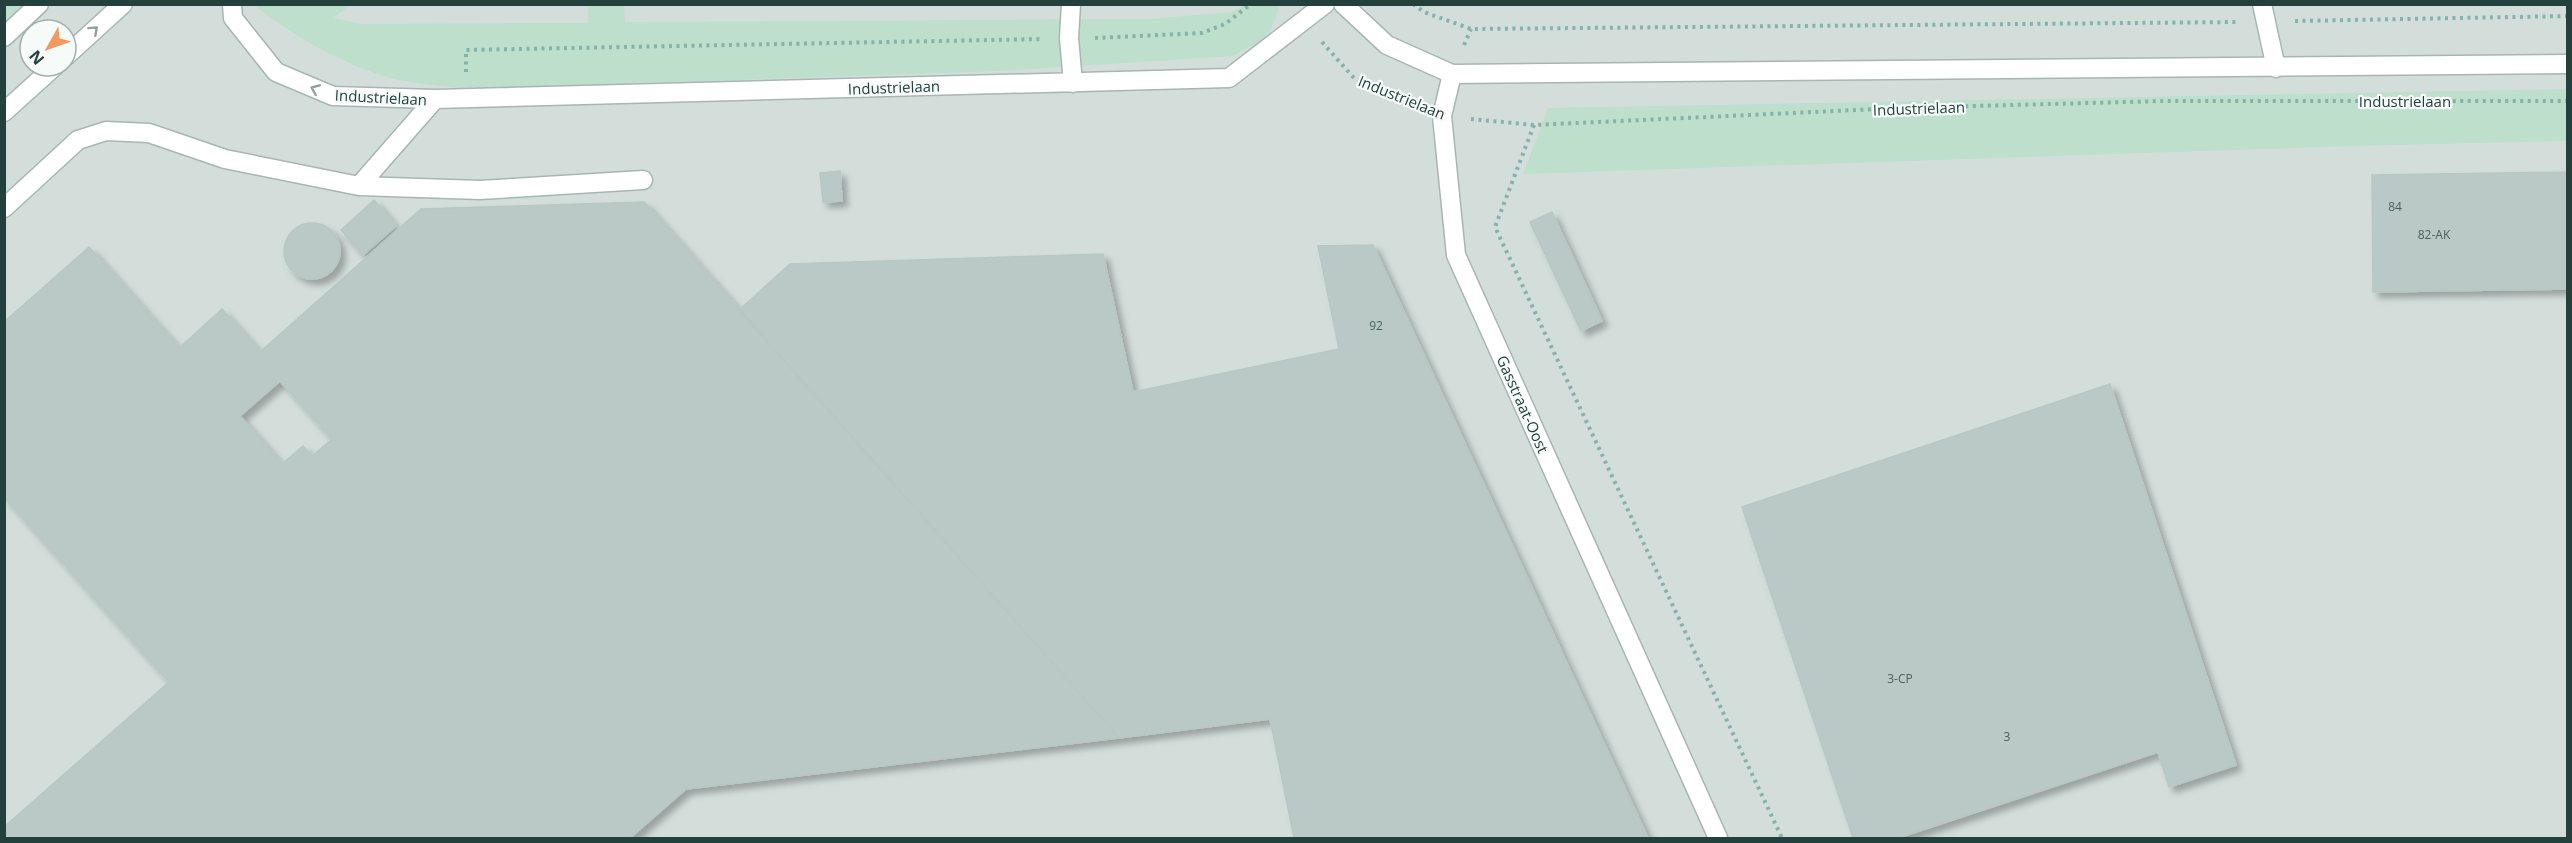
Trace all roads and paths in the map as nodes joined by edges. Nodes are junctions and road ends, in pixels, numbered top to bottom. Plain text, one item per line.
1 (39, 4) edge
2 (123, 4) edge
3 (231, 4) edge
4 (1071, 4) edge
5 (1251, 4) edge
6 (1325, 4) edge
7 (1343, 4) edge
8 (1413, 4) edge
9 (2264, 13) edge
10 (2568, 16) edge
11 (1304, 22) junction
12 (4, 38) edge
13 (1069, 38) junction
14 (78, 45) edge
15 (2568, 64) edge
16 (2276, 68) junction
17 (1452, 74) junction
18 (42, 78) edge
19 (1073, 83) junction
20 (435, 99) junction
21 (466, 99) junction
22 (2568, 101) edge
23 (4, 112) edge
24 (1442, 116) junction
25 (1534, 125) junction
26 (643, 180) dead end
27 (359, 186) junction
28 (4, 208) edge
29 (1718, 838) edge
30 (1782, 838) edge

1 - 12 street
14 -> 2 street
20 -> 3 street, Industrielaan
4 - 13 street
5 - 13 path
6 - 11 street, Industrielaan
7 - 17 street
8 - 9 path
9 - 10 path
9 - 16 street
11 - 19 street, Industrielaan
11 - 24 path, Industrielaan
13 - 19 street
13 - 21 path
15 - 16 street
16 - 17 street
17 - 24 street, Gasstraat-Oost
18 - 23 street
19 - 21 street, Industrielaan
20 - 21 street, Industrielaan
20 - 27 street
22 - 25 path, Industrielaan
24 - 25 path, Industrielaan
24 - 29 street, Gasstraat-Oost
25 - 30 path
26 - 27 street
27 - 28 street

